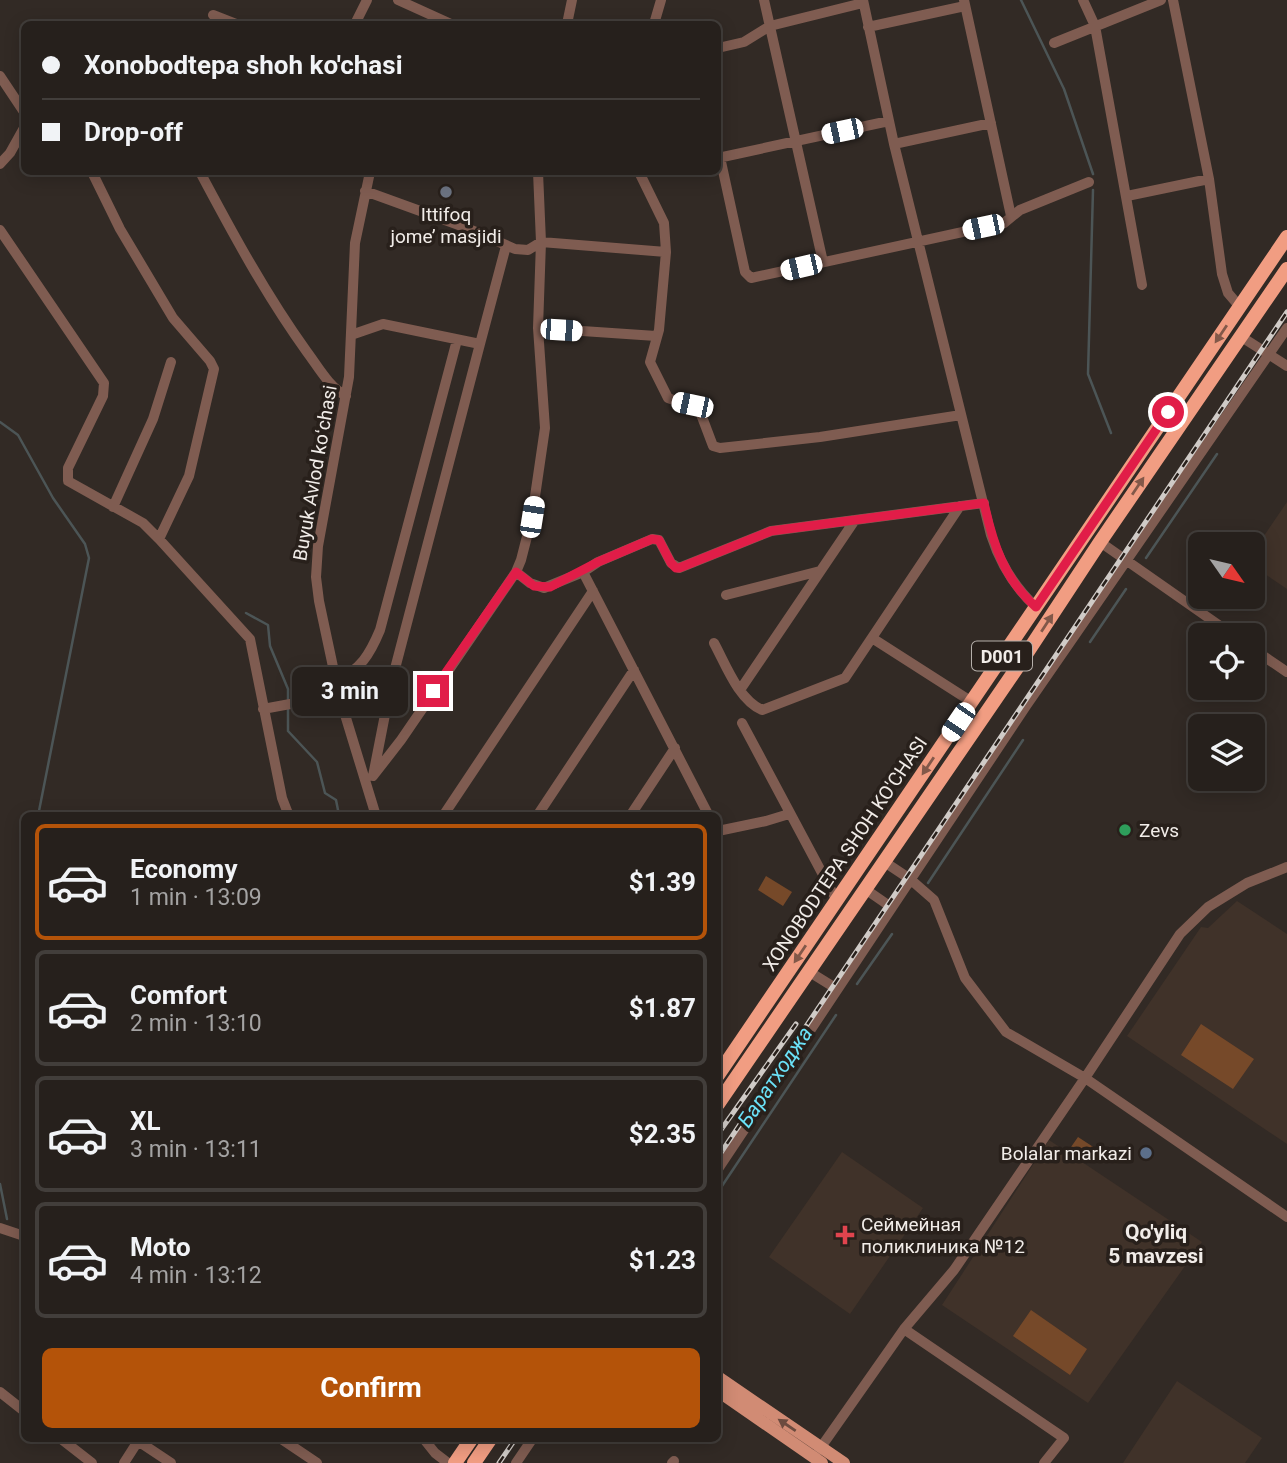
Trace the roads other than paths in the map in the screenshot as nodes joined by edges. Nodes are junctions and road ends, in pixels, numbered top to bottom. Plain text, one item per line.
1 (367, 0) edge
2 (398, 0) edge
3 (572, 0) edge
4 (661, 0) edge
5 (764, 0) edge
6 (1083, 0) edge
7 (1161, 0) edge
8 (1173, 0) edge
9 (863, 2) edge
10 (965, 3) edge
11 (213, 15) dead end
12 (228, 21) edge
13 (356, 21) edge
14 (444, 21) edge
15 (568, 21) edge
16 (655, 21) edge
17 (770, 26) junction
18 (1095, 26) junction
19 (868, 27) junction
20 (1054, 43) dead end
21 (721, 47) edge
22 (0, 76) edge
23 (21, 108) edge
24 (889, 121) junction
25 (991, 123) junction
26 (21, 133) edge
27 (795, 141) junction
28 (894, 144) junction
29 (721, 157) edge
30 (0, 164) edge
31 (721, 166) edge
32 (93, 175) edge
33 (202, 175) edge
34 (369, 175) edge
35 (538, 175) edge
36 (640, 175) edge
37 (1209, 178) junction
38 (1089, 182) dead end
39 (365, 191) junction
40 (1127, 196) junction
41 (1011, 216) junction
42 (0, 230) edge
43 (1287, 237) edge
44 (541, 242) junction
45 (918, 242) junction
46 (506, 246) junction
47 (666, 252) junction
48 (823, 262) junction
49 (1287, 268) edge
50 (1142, 285) dead end
51 (1240, 307) junction
52 (538, 328) junction
53 (1287, 328) edge
54 (351, 335) junction
55 (656, 336) junction
56 (1240, 336) junction
57 (457, 340) junction
58 (480, 344) junction
59 (1270, 355) junction
60 (171, 362) dead end
61 (1287, 366) edge
62 (1189, 381) junction
63 (1203, 391) junction
64 (346, 396) junction
65 (961, 415) junction
66 (984, 503) junction
67 (113, 506) junction
68 (960, 506) junction
69 (855, 520) junction
70 (159, 539) junction
71 (1100, 542) junction
72 (1127, 561) junction
73 (820, 571) junction
74 (516, 572) junction
75 (583, 572) junction
76 (593, 591) junction
77 (726, 595) dead end
78 (1036, 607) junction
79 (1216, 623) edge
80 (872, 638) junction
81 (714, 643) dead end
82 (1265, 657) edge
83 (634, 670) junction
84 (1287, 672) edge
85 (336, 680) junction
86 (740, 690) junction
87 (339, 695) junction
88 (972, 702) junction
89 (263, 709) junction
90 (742, 723) dead end
91 (675, 748) junction
92 (371, 781) junction
93 (287, 812) edge
94 (375, 812) edge
95 (446, 812) edge
96 (540, 812) edge
97 (633, 812) edge
98 (707, 812) edge
99 (789, 814) junction
100 (721, 830) edge
101 (883, 861) junction
102 (1287, 867) edge
103 (910, 879) junction
104 (865, 888) junction
105 (836, 901) junction
106 (891, 906) junction
107 (808, 971) junction
108 (836, 989) junction
109 (753, 1023) junction
110 (766, 1032) junction
111 (721, 1071) edge
112 (1085, 1078) junction
113 (721, 1100) edge
114 (721, 1164) edge
115 (1287, 1217) edge
116 (0, 1228) edge
117 (21, 1235) edge
118 (904, 1329) junction
119 (721, 1379) edge
120 (0, 1392) edge
121 (721, 1393) edge
122 (21, 1409) edge
123 (65, 1442) edge
124 (138, 1442) edge
125 (142, 1442) edge
126 (286, 1442) edge
127 (426, 1442) edge
128 (469, 1442) edge
129 (488, 1442) edge
130 (530, 1442) edge
131 (819, 1456) edge
132 (92, 1463) edge
133 (124, 1463) edge
134 (171, 1463) edge
135 (317, 1463) edge
136 (448, 1463) edge
137 (455, 1463) edge
138 (474, 1463) edge
139 (516, 1463) edge
140 (844, 1463) edge
141 (1044, 1463) edge

1 - 13 street
2 - 14 street
3 - 15 street
4 - 16 street
5 - 17 street
6 - 18 street
7 - 18 street
8 - 37 street
9 - 17 street
9 - 19 street
10 - 19 street
10 - 25 street
11 - 12 street
17 - 21 street
17 - 27 street
18 - 20 street
18 - 40 street
19 - 24 street
22 - 23 street
24 - 27 street
24 - 28 street
25 - 28 street
25 - 41 street
26 - 30 street
27 - 29 street
27 - 48 street
28 - 45 street
31 - 48 street
32 - 70 street
33 - 64 street
34 - 39 street, Buyuk Avlod koʻchasi
35 - 44 street
36 - 47 street
37 - 40 street
37 - 51 street
38 - 41 street
39 - 46 street
39 - 54 street, Buyuk Avlod koʻchasi
40 - 50 street
41 - 45 street
42 - 67 street
43 - 51 highway, XONOBODTEPA SHOH KO'CHASI / D001
44 - 46 street
44 - 47 street
44 - 52 street
45 - 48 street
45 - 65 street
46 - 58 street
47 - 55 street
49 - 56 highway, XONOBODTEPA SHOH KO'CHASI / D001
51 -> 62 highway, XONOBODTEPA SHOH KO'CHASI / D001
52 - 55 street
52 - 74 street
53 - 59 street
54 - 57 street
54 - 64 street, Buyuk Avlod koʻchasi
55 - 65 street
56 - 59 street
56 - 63 highway, XONOBODTEPA SHOH KO'CHASI / D001
57 - 58 street
57 - 85 street
58 - 92 street
59 - 61 street
59 - 72 street
60 - 67 street
62 - 63 highway
62 - 78 highway, XONOBODTEPA SHOH KO'CHASI / D001
71 -> 63 highway, XONOBODTEPA SHOH KO'CHASI / D001
64 - 85 street, Buyuk Avlod koʻchasi
65 - 66 street
66 - 68 street
66 - 78 street
67 - 70 street
68 - 69 street
68 - 80 street
69 - 73 street
69 - 75 street
70 - 89 street
71 - 72 street
101 -> 71 highway, XONOBODTEPA SHOH KO'CHASI / D001
72 - 79 street
72 - 103 street
73 - 77 street
73 - 86 street
74 - 75 street
74 - 92 street
75 - 76 street
76 - 83 street
76 - 95 street
78 - 88 highway, XONOBODTEPA SHOH KO'CHASI / D001
80 - 86 street
80 - 88 street
81 - 86 street
82 - 84 street
83 - 91 street
83 - 96 street
85 - 87 street, Buyuk Avlod koʻchasi
87 - 89 street
87 - 92 street, Buyuk Avlod koʻchasi
88 -> 105 highway, XONOBODTEPA SHOH KO'CHASI / D001
89 - 93 street
90 - 99 street
91 - 97 street
91 - 98 street
92 - 94 street, Buyuk Avlod koʻchasi
99 - 100 street
99 - 105 street
101 - 103 street
101 - 104 highway, XONOBODTEPA SHOH KO'CHASI / D001
102 - 112 street
103 - 106 street
103 - 112 street
104 - 106 street
104 - 107 highway, XONOBODTEPA SHOH KO'CHASI / D001
105 -> 109 highway, XONOBODTEPA SHOH KO'CHASI / D001
106 - 108 street
107 - 108 street
107 - 110 highway, XONOBODTEPA SHOH KO'CHASI / D001
108 - 114 street
109 - 110 highway
109 - 111 highway, XONOBODTEPA SHOH KO'CHASI / D001
110 - 113 highway, XONOBODTEPA SHOH KO'CHASI / D001
112 - 115 street
112 - 118 street
116 - 117 street
118 - 131 street
118 - 141 street
131 -> 119 main road
120 - 122 street
121 - 131 main road
123 - 132 street
124 - 133 street
125 - 134 street
126 - 135 street
127 - 136 street
128 - 137 highway
129 - 138 highway
130 - 139 street
131 - 140 main road

